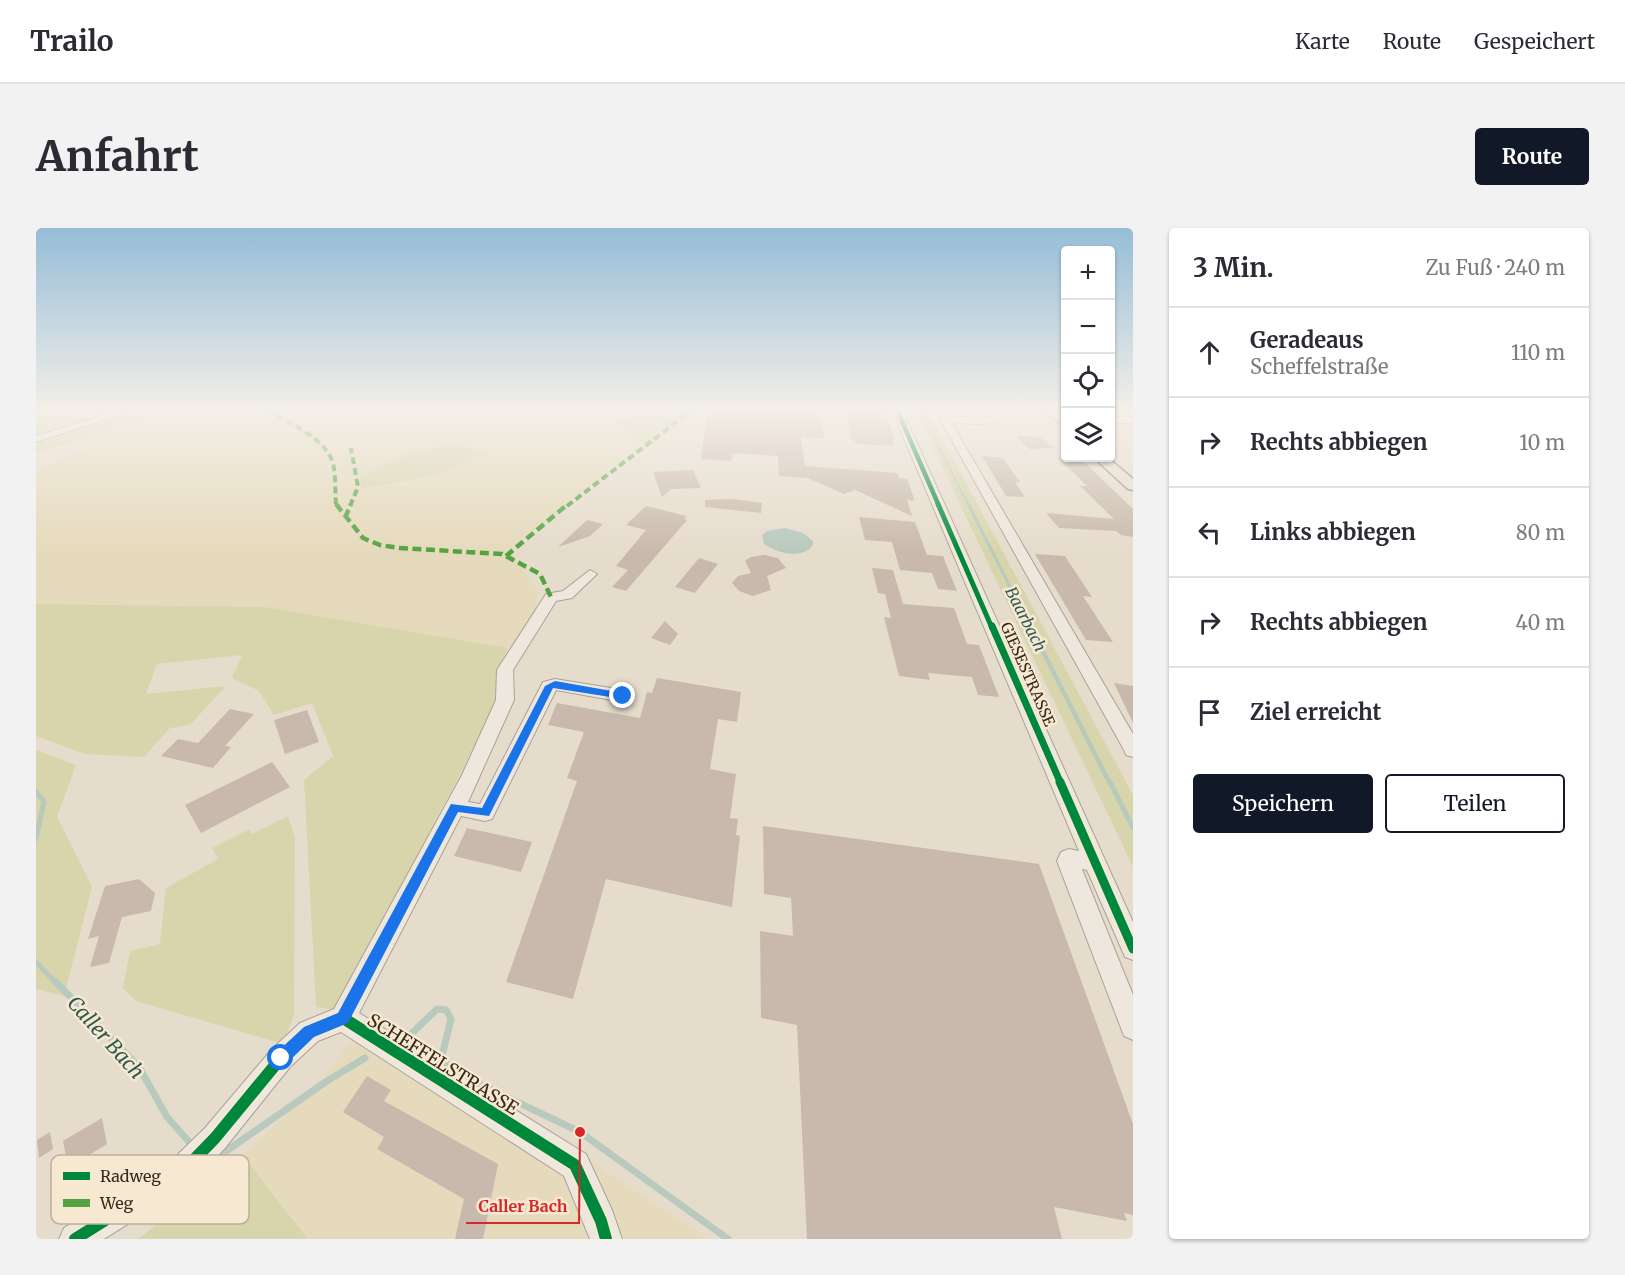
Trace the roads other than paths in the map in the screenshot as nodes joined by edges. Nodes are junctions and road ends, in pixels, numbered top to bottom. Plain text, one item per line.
1 (918, 457) edge
2 (967, 457) edge
3 (1106, 462) edge
4 (1133, 486) edge
5 (590, 574) dead end
6 (623, 696) dead end
7 (1133, 750) edge
8 (455, 807) junction
9 (1096, 862) junction
10 (1133, 949) edge
11 (343, 1018) junction
12 (1133, 1028) edge
13 (198, 1155) edge
14 (99, 1224) edge
15 (75, 1239) edge
16 (606, 1239) edge

1 - 9 street, GIESESTRASSE
2 - 7 street
3 - 4 main road
5 - 8 street
6 - 8 street
8 - 11 street
9 - 10 street, GIESESTRASSE
9 - 12 street
11 - 13 street
11 - 16 street, SCHEFFELSTRASSE
14 - 15 street

